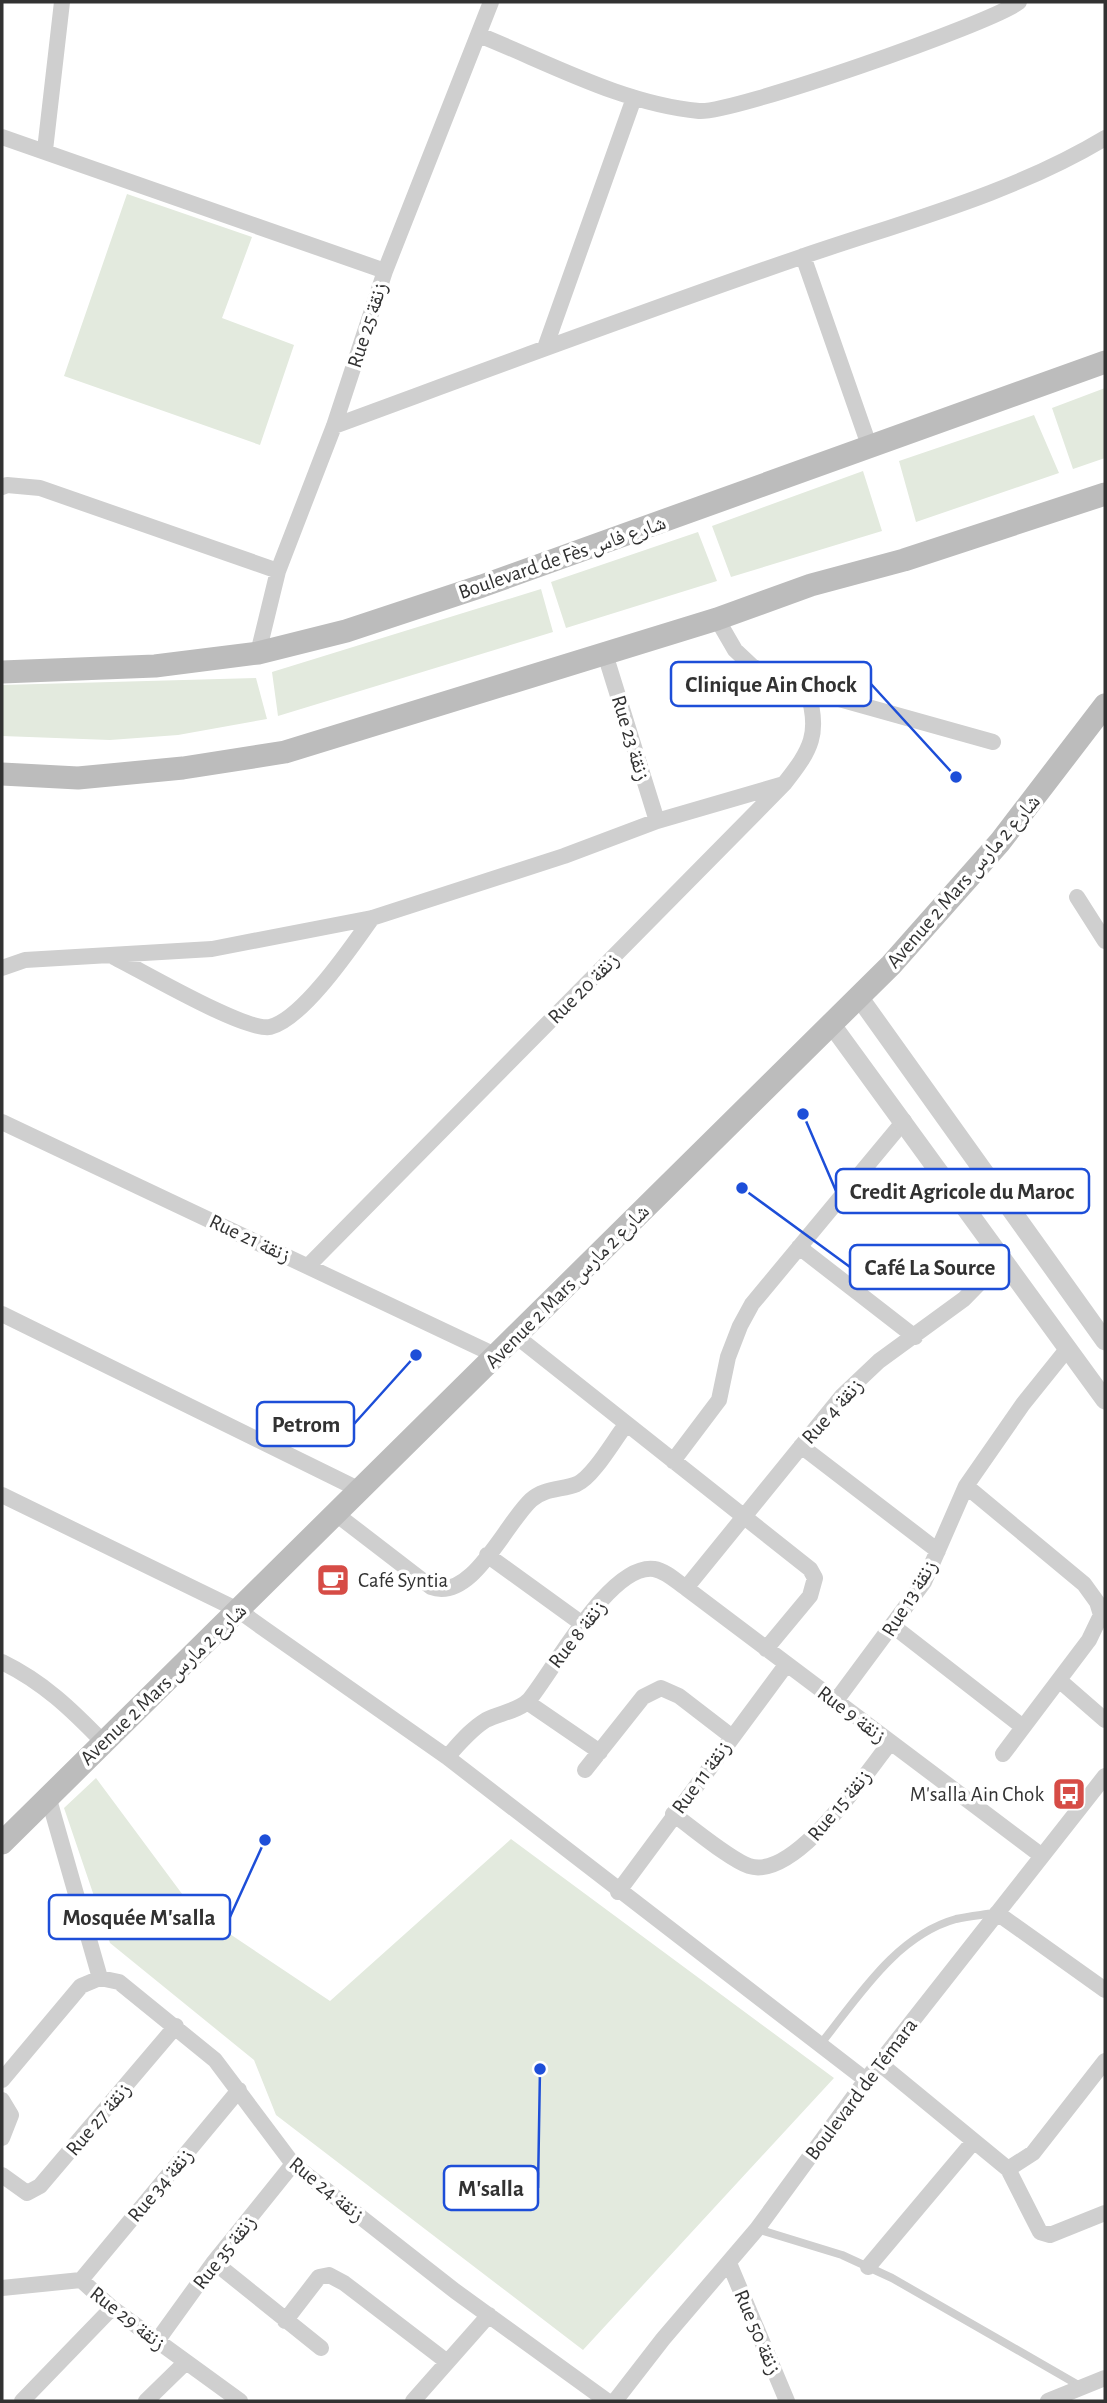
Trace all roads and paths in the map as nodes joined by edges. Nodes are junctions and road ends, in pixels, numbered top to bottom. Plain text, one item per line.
1 (62, 2) edge
2 (491, 2) edge
3 (1019, 2) edge
4 (479, 35) junction
5 (634, 98) junction
6 (2, 137) edge
7 (1105, 138) edge
8 (45, 150) junction
9 (803, 256) junction
10 (384, 271) junction
11 (545, 348) junction
12 (1105, 362) edge
13 (334, 426) junction
14 (870, 448) junction
15 (2, 487) edge
16 (1105, 494) edge
17 (278, 571) junction
18 (717, 619) junction
19 (258, 653) junction
20 (605, 654) junction
21 (2, 672) edge
22 (807, 690) junction
23 (1105, 705) edge
24 (993, 742) dead end
25 (2, 774) edge
26 (784, 784) junction
27 (657, 821) junction
28 (1077, 897) dead end
29 (372, 918) junction
30 (1105, 942) edge
31 (114, 957) junction
32 (2, 968) edge
33 (859, 997) junction
34 (832, 1025) junction
35 (904, 1121) junction
36 (2, 1122) edge
37 (799, 1247) junction
38 (1003, 1259) junction
39 (309, 1265) junction
40 (2, 1314) edge
41 (516, 1336) junction
42 (915, 1337) junction
43 (1105, 1341) edge
44 (1068, 1348) junction
45 (497, 1356) junction
46 (1105, 1400) edge
47 (625, 1426) junction
48 (801, 1446) junction
49 (673, 1461) junction
50 (966, 1486) junction
51 (360, 1490) junction
52 (2, 1495) edge
53 (336, 1514) junction
54 (745, 1515) junction
55 (938, 1551) junction
56 (487, 1555) junction
57 (664, 1572) joint
58 (686, 1588) junction
59 (237, 1611) junction
60 (581, 1623) junction
61 (893, 1626) junction
62 (766, 1649) junction
63 (2, 1662) edge
64 (786, 1665) junction
65 (1059, 1680) junction
66 (527, 1702) junction
67 (835, 1702) junction
68 (1105, 1720) edge
69 (1023, 1727) junction
70 (731, 1736) junction
71 (103, 1742) junction
72 (890, 1743) junction
73 (600, 1752) junction
74 (1003, 1754) dead end
75 (447, 1757) junction
76 (585, 1770) dead end
77 (1105, 1776) edge
78 (48, 1796) junction
79 (673, 1814) junction
80 (2, 1843) edge
81 (1042, 1856) junction
82 (618, 1892) junction
83 (997, 1913) junction
84 (100, 1978) junction
85 (1105, 1990) edge
86 (176, 2026) junction
87 (819, 2046) junction
88 (1105, 2061) edge
89 (879, 2063) junction
90 (2, 2080) edge
91 (866, 2080) junction
92 (239, 2090) junction
93 (2, 2100) edge
94 (2, 2138) edge
95 (974, 2141) junction
96 (293, 2164) junction
97 (1008, 2169) junction
98 (7, 2180) edge
99 (1105, 2213) edge
100 (757, 2229) junction
101 (214, 2262) junction
102 (729, 2263) junction
103 (868, 2267) junction
104 (81, 2280) junction
105 (2, 2288) edge
106 (112, 2308) junction
107 (489, 2315) junction
108 (285, 2321) junction
109 (157, 2341) junction
110 (321, 2348) dead end
111 (446, 2361) junction
112 (186, 2362) junction
113 (1105, 2378) edge
114 (1082, 2387) junction
115 (22, 2401) edge
116 (146, 2401) edge
117 (240, 2401) edge
118 (413, 2401) edge
119 (607, 2401) edge
120 (615, 2401) edge
121 (787, 2401) edge
122 (1048, 2401) edge

1 - 8 street
2 - 4 street, Rue 25 زنقة
3 - 5 street
4 - 5 street
4 - 10 street, Rue 25 زنقة
5 - 11 street
6 - 8 street
7 - 9 street
8 - 10 street
9 - 11 street
9 - 14 street
10 - 13 street, Rue 25 زنقة
11 - 13 street
12 - 14 main road, Boulevard de Fès شارع فاس
13 - 17 street, Rue 25 زنقة
14 - 19 main road, Boulevard de Fès شارع فاس
15 - 17 street
16 - 18 main road
17 - 19 street, Rue 25 زنقة
18 - 20 main road
18 - 22 street
19 - 21 main road, Boulevard de Fès شارع فاس
20 - 25 main road
20 - 27 street, Rue 23 زنقة
22 - 24 street
22 - 26 street, Rue 20 زنقة
23 - 33 main road, Avenue 2 Mars شارع 2 مارس
26 - 27 street
26 - 39 street, Rue 20 زنقة
27 - 29 street
28 - 30 street
29 - 31 street
29 - 31 street
31 - 32 street
33 - 34 main road, Avenue 2 Mars شارع 2 مارس
33 - 43 street
34 - 35 street
34 - 41 main road, Avenue 2 Mars شارع 2 مارس
35 - 37 street
35 - 38 street
36 - 39 street, Rue 21 زنقة
37 - 42 street
37 - 49 street
38 - 42 street, Rue 4 زنقة
38 - 44 street
39 - 45 street, Rue 21 زنقة
40 - 51 street
41 - 45 main road, Avenue 2 Mars شارع 2 مارس
41 - 47 street
42 - 48 street, Rue 4 زنقة
44 - 46 street
44 - 50 street, Rue 13 زنقة
45 - 51 main road, Avenue 2 Mars شارع 2 مارس
47 - 49 street
47 - 56 street
48 - 54 street, Rue 4 زنقة
48 - 55 street
49 - 54 street
50 - 55 street, Rue 13 زنقة
50 - 65 street
51 - 53 main road, Avenue 2 Mars شارع 2 مارس
52 - 59 street
53 - 56 street
53 - 59 main road, Avenue 2 Mars شارع 2 مارس
54 - 58 street, Rue 4 زنقة
54 - 62 street
55 - 61 street, Rue 13 زنقة
56 - 60 street
57 - 58 street, Rue 9 زنقة
57 - 60 street, Rue 8 زنقة
58 - 62 street, Rue 9 زنقة
59 - 71 main road, Avenue 2 Mars شارع 2 مارس
59 - 75 street
60 - 66 street, Rue 8 زنقة
61 - 67 street, Rue 13 زنقة
61 - 69 street
62 - 64 street, Rue 9 زنقة
63 - 71 street
64 - 67 street, Rue 9 زنقة
64 - 70 street, Rue 11 زنقة
65 - 68 street
65 - 69 street
66 - 73 street
66 - 75 street
67 - 72 street, Rue 9 زنقة
69 - 74 street
70 - 73 street
70 - 79 street, Rue 11 زنقة
71 - 78 main road, Avenue 2 Mars شارع 2 مارس
72 - 79 street, Rue 15 زنقة
72 - 81 street, Rue 9 زنقة
73 - 76 street
75 - 82 street
77 - 81 street, Boulevard de Témara
78 - 80 main road, Avenue 2 Mars شارع 2 مارس
78 - 84 street
79 - 82 street, Rue 11 زنقة
81 - 83 street, Boulevard de Témara
82 - 87 street
83 - 85 street
83 - 87 lane
83 - 89 street, Boulevard de Témara
84 - 86 street, Rue 24 زنقة
84 - 90 street
86 - 92 street, Rue 24 زنقة
86 - 98 street, Rue 27 زنقة
87 - 91 street
88 - 97 street
89 - 91 street, Boulevard de Témara
89 - 95 street
91 - 100 street, Boulevard de Témara
92 - 96 street, Rue 24 زنقة
92 - 104 street, Rue 34 زنقة
93 - 94 street
95 - 97 street
95 - 103 street
96 - 101 street, Rue 35 زنقة
96 - 107 street, Rue 24 زنقة
97 - 99 street
100 - 102 street, Boulevard de Témara
100 - 103 lane
101 - 108 street
101 - 109 street, Rue 35 زنقة
102 - 120 street, Boulevard de Témara
102 - 121 street, Rue 50 زنقة
103 - 114 lane
104 - 105 street, Rue 29 زنقة
104 - 106 street, Rue 29 زنقة
106 - 109 street, Rue 29 زنقة
106 - 115 street
107 - 111 street
107 - 119 street, Rue 24 زنقة
108 - 110 street
108 - 111 street
109 - 112 street, Rue 29 زنقة
111 - 118 street
112 - 116 street
112 - 117 street, Rue 29 زنقة
113 - 114 street
114 - 122 street

